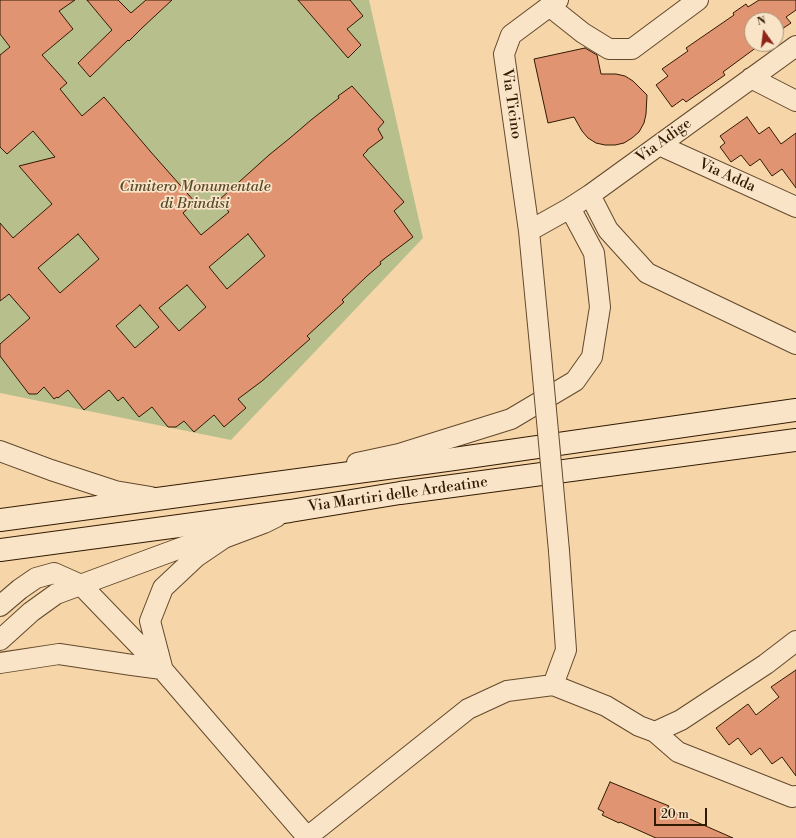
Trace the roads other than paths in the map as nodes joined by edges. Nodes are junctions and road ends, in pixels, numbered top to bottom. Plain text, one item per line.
1 (698, 0) edge
2 (554, 3) edge
3 (796, 46) edge
4 (751, 78) junction
5 (796, 101) edge
6 (659, 145) junction
7 (590, 195) junction
8 (796, 207) edge
9 (570, 208) junction
10 (529, 231) junction
11 (796, 344) edge
12 (796, 410) edge
13 (796, 440) edge
14 (0, 451) edge
15 (278, 483) junction
16 (161, 498) junction
17 (290, 511) junction
18 (0, 520) edge
19 (224, 538) junction
20 (0, 550) edge
21 (82, 585) junction
22 (0, 606) edge
23 (0, 640) edge
24 (796, 641) edge
25 (0, 663) edge
26 (162, 668) junction
27 (553, 685) junction
28 (656, 732) junction
29 (796, 796) edge
30 (307, 838) edge

1 - 2 street
2 - 10 street, Via Ticino
3 - 4 street, Via Adige
4 - 5 street
4 - 6 street, Via Adige
6 - 7 street, Via Adige
6 - 8 street, Via Adda
7 - 9 street, Via Adige
7 - 11 street
9 - 10 street, Via Adige
9 - 15 street
10 - 27 street, Via Ticino, bridge
12 - 15 street, Via Martiri delle Ardeatine
13 - 17 street, Via Martiri delle Ardeatine
14 - 16 street
15 - 16 street, Via Martiri delle Ardeatine
16 - 18 street, Via Martiri delle Ardeatine
17 - 19 street
17 - 20 street, Via Martiri delle Ardeatine
19 - 21 street
19 - 26 street
21 - 22 street
21 - 23 street
21 - 26 street
24 - 28 street
25 - 26 street
26 - 30 street
27 - 28 street
27 - 30 street
28 - 29 street

